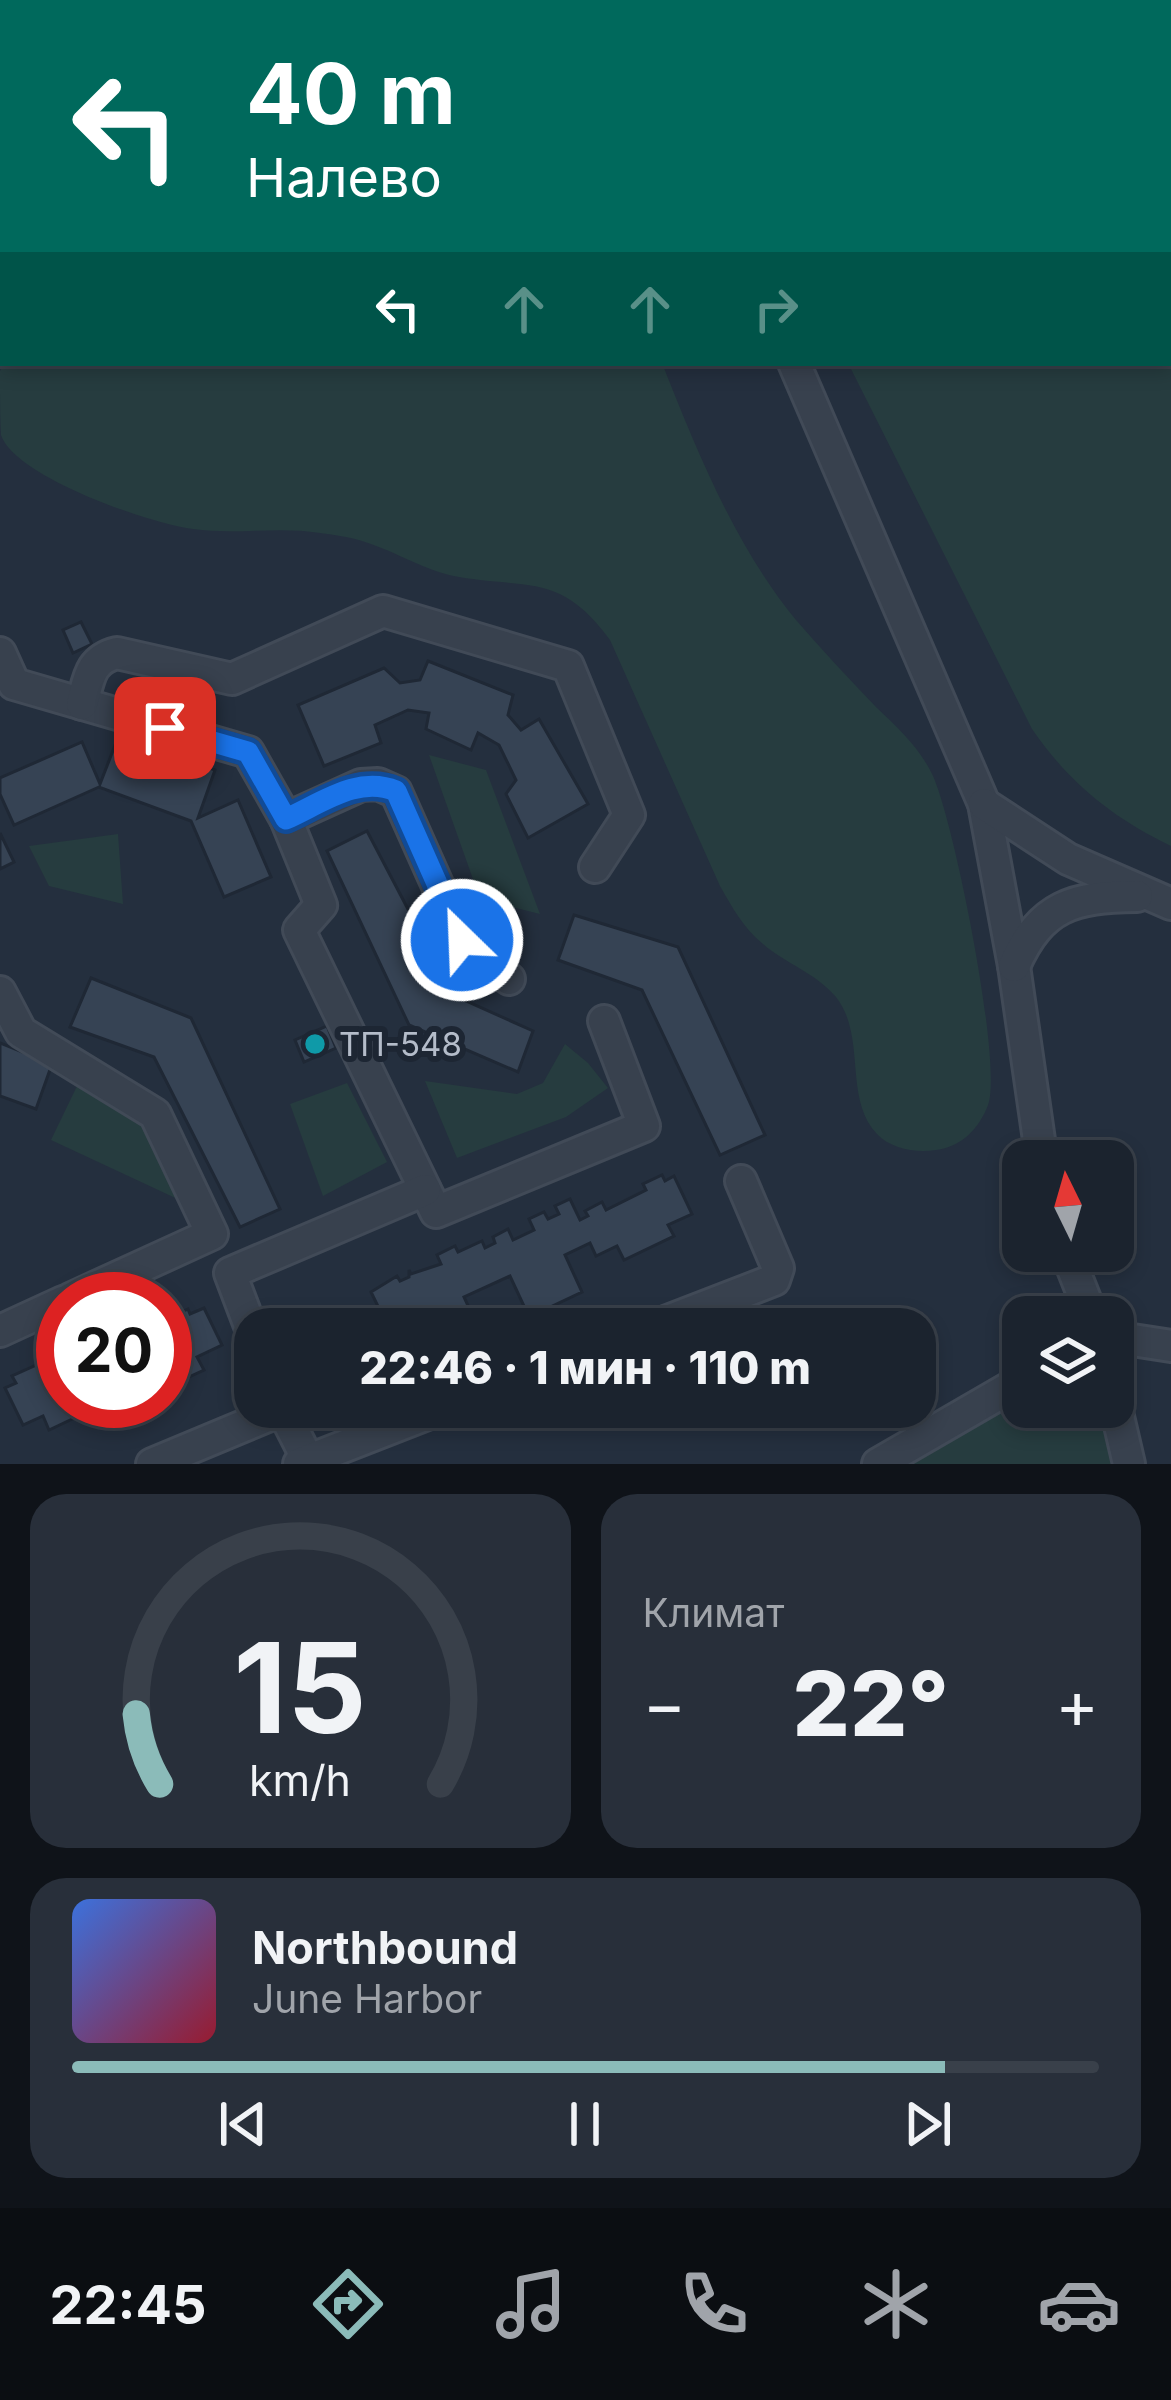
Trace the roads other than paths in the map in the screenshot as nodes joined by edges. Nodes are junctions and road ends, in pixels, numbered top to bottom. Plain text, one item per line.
1 (795, 366) edge
2 (0, 653) edge
3 (82, 704) junction
4 (984, 804) junction
5 (286, 819) junction
6 (596, 867) dead end
7 (1160, 899) edge
8 (1014, 966) junction
9 (508, 979) dead end
10 (0, 992) edge
11 (604, 1021) dead end
12 (1039, 1140) edge
13 (742, 1181) dead end
14 (425, 1190) junction
15 (130, 1272) edge
16 (243, 1308) edge
17 (701, 1308) edge
18 (36, 1315) edge
19 (0, 1331) edge
20 (1134, 1340) edge
21 (1171, 1346) edge
22 (1002, 1392) edge
23 (236, 1428) edge
24 (290, 1428) edge
25 (391, 1428) edge
26 (1121, 1428) edge
27 (303, 1462) edge
28 (152, 1464) edge
29 (878, 1464) edge
30 (1130, 1464) edge

1 - 4 street
2 - 3 street
3 - 5 street
3 - 6 street
4 - 7 street
4 - 8 street
5 - 9 street
5 - 14 street
7 - 8 street
8 - 12 street
10 - 15 street
11 - 14 street
13 - 17 street
14 - 16 street
18 - 19 street
20 - 21 street
22 - 29 street
23 - 28 street
24 - 27 street
25 - 27 street
26 - 30 street

